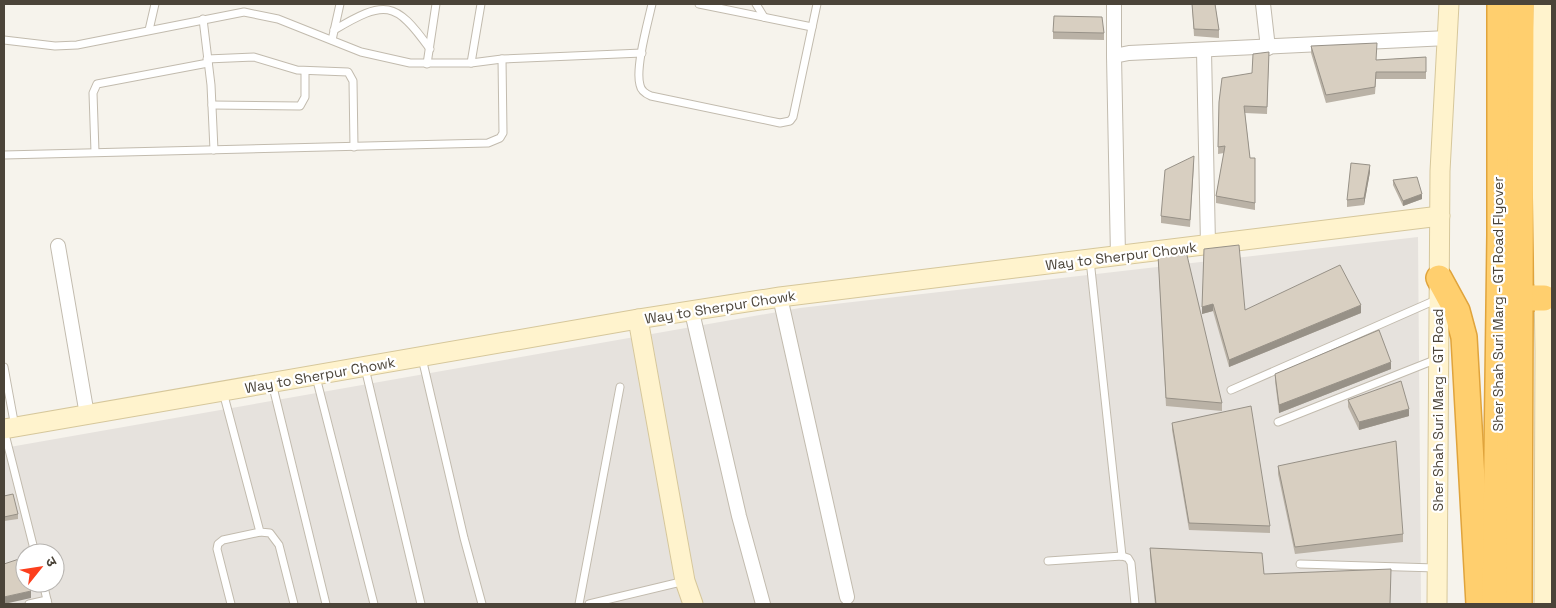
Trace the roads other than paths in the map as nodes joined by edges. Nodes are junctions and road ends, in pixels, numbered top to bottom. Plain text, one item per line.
1 (154, 4) edge
2 (340, 4) edge
3 (436, 4) edge
4 (481, 4) edge
5 (652, 4) edge
6 (698, 4) edge
7 (756, 4) edge
8 (817, 4) edge
9 (1114, 4) edge
10 (1263, 4) edge
11 (1449, 4) edge
12 (1500, 4) edge
13 (1521, 4) edge
14 (1544, 4) edge
15 (764, 17) junction
16 (203, 19) junction
17 (812, 27) junction
18 (150, 30) junction
19 (334, 30) junction
20 (1448, 38) junction
21 (4, 40) edge
22 (332, 40) junction
23 (1268, 48) junction
24 (430, 49) junction
25 (1204, 51) junction
26 (642, 53) junction
27 (1114, 56) junction
28 (502, 59) junction
29 (208, 61) junction
30 (471, 62) junction
31 (427, 64) junction
32 (305, 71) junction
33 (212, 105) junction
34 (1541, 105) junction
35 (354, 147) junction
36 (214, 150) junction
37 (96, 152) junction
38 (4, 155) edge
39 (1552, 158) edge
40 (1440, 216) junction
41 (1208, 245) junction
42 (58, 246) dead end
43 (1118, 256) junction
44 (1090, 260) junction
45 (1439, 288) junction
46 (780, 297) junction
47 (1539, 301) edge
48 (692, 312) junction
49 (638, 319) junction
50 (422, 358) junction
51 (1437, 359) junction
52 (4, 367) edge
53 (364, 367) junction
54 (315, 376) junction
55 (272, 383) junction
56 (620, 387) dead end
57 (1231, 390) dead end
58 (223, 392) junction
59 (87, 415) junction
60 (1278, 422) dead end
61 (8, 429) edge
62 (260, 532) junction
63 (33, 543) edge
64 (1122, 556) junction
65 (1048, 561) dead end
66 (1300, 564) dead end
67 (1437, 568) junction
68 (686, 581) junction
69 (846, 597) dead end
70 (48, 602) edge
71 (29, 604) edge
72 (231, 604) edge
73 (294, 604) edge
74 (326, 604) edge
75 (374, 604) edge
76 (422, 604) edge
77 (482, 604) edge
78 (579, 604) edge
79 (589, 604) edge
80 (693, 604) edge
81 (763, 604) edge
82 (1135, 604) edge
83 (1437, 604) edge
84 (1479, 604) edge
85 (1495, 604) edge
86 (1519, 604) edge
87 (1544, 604) edge

1 - 18 lane
2 - 19 lane
3 - 24 lane
4 - 30 lane
5 - 26 lane
6 - 15 lane
7 - 15 lane
8 - 17 lane
9 - 27 street
10 - 23 street
11 - 20 street, Sher Shah Suri Marg - GT Road
12 - 85 highway, Sher Shah Suri Marg - GT Road Flyover
13 - 47 highway, Sher Shah Suri Marg - GT Road Flyover
14 - 34 street
15 - 17 lane
16 - 18 lane
16 - 22 lane
16 - 29 lane
17 - 26 lane
18 - 21 lane
19 - 22 lane
19 - 24 lane
20 - 23 street
20 - 40 street, Sher Shah Suri Marg - GT Road
22 - 31 lane
23 - 25 street
24 - 31 lane
25 - 27 street
25 - 41 street
26 - 28 lane
27 - 43 street
28 - 30 lane
28 - 35 lane
29 - 32 lane
29 - 33 lane
29 - 37 lane
30 - 31 lane
32 - 33 lane
32 - 35 lane
33 - 36 lane
34 - 39 lane
34 - 47 street
35 - 36 lane
36 - 37 lane
37 - 38 lane
40 - 41 street, Way to Sherpur Chowk
40 - 45 street, Sher Shah Suri Marg - GT Road
41 - 43 street, Way to Sherpur Chowk
42 - 59 street
43 - 44 street, Way to Sherpur Chowk
44 - 46 street, Way to Sherpur Chowk
44 - 64 lane
45 - 51 street, Sher Shah Suri Marg - GT Road
45 - 57 lane
45 - 84 highway
46 - 48 street, Way to Sherpur Chowk
46 - 69 street
47 - 86 highway, Sher Shah Suri Marg - GT Road Flyover
47 - 87 street
48 - 49 street, Way to Sherpur Chowk
48 - 81 street
49 - 50 street, Way to Sherpur Chowk
49 - 68 street
50 - 53 street, Way to Sherpur Chowk
50 - 77 lane
51 - 60 lane
51 - 67 street, Sher Shah Suri Marg - GT Road
52 - 61 lane
53 - 54 street, Way to Sherpur Chowk
53 - 76 lane
54 - 55 street, Way to Sherpur Chowk
54 - 75 lane
55 - 58 street, Way to Sherpur Chowk
55 - 74 lane
56 - 78 lane
58 - 59 street, Way to Sherpur Chowk
58 - 62 lane
59 - 61 street, Way to Sherpur Chowk
61 - 63 lane
62 - 72 lane
62 - 73 lane
64 - 65 lane
64 - 82 lane
66 - 67 lane
67 - 83 street, Sher Shah Suri Marg - GT Road
68 - 79 lane
68 - 80 street
70 - 71 lane

